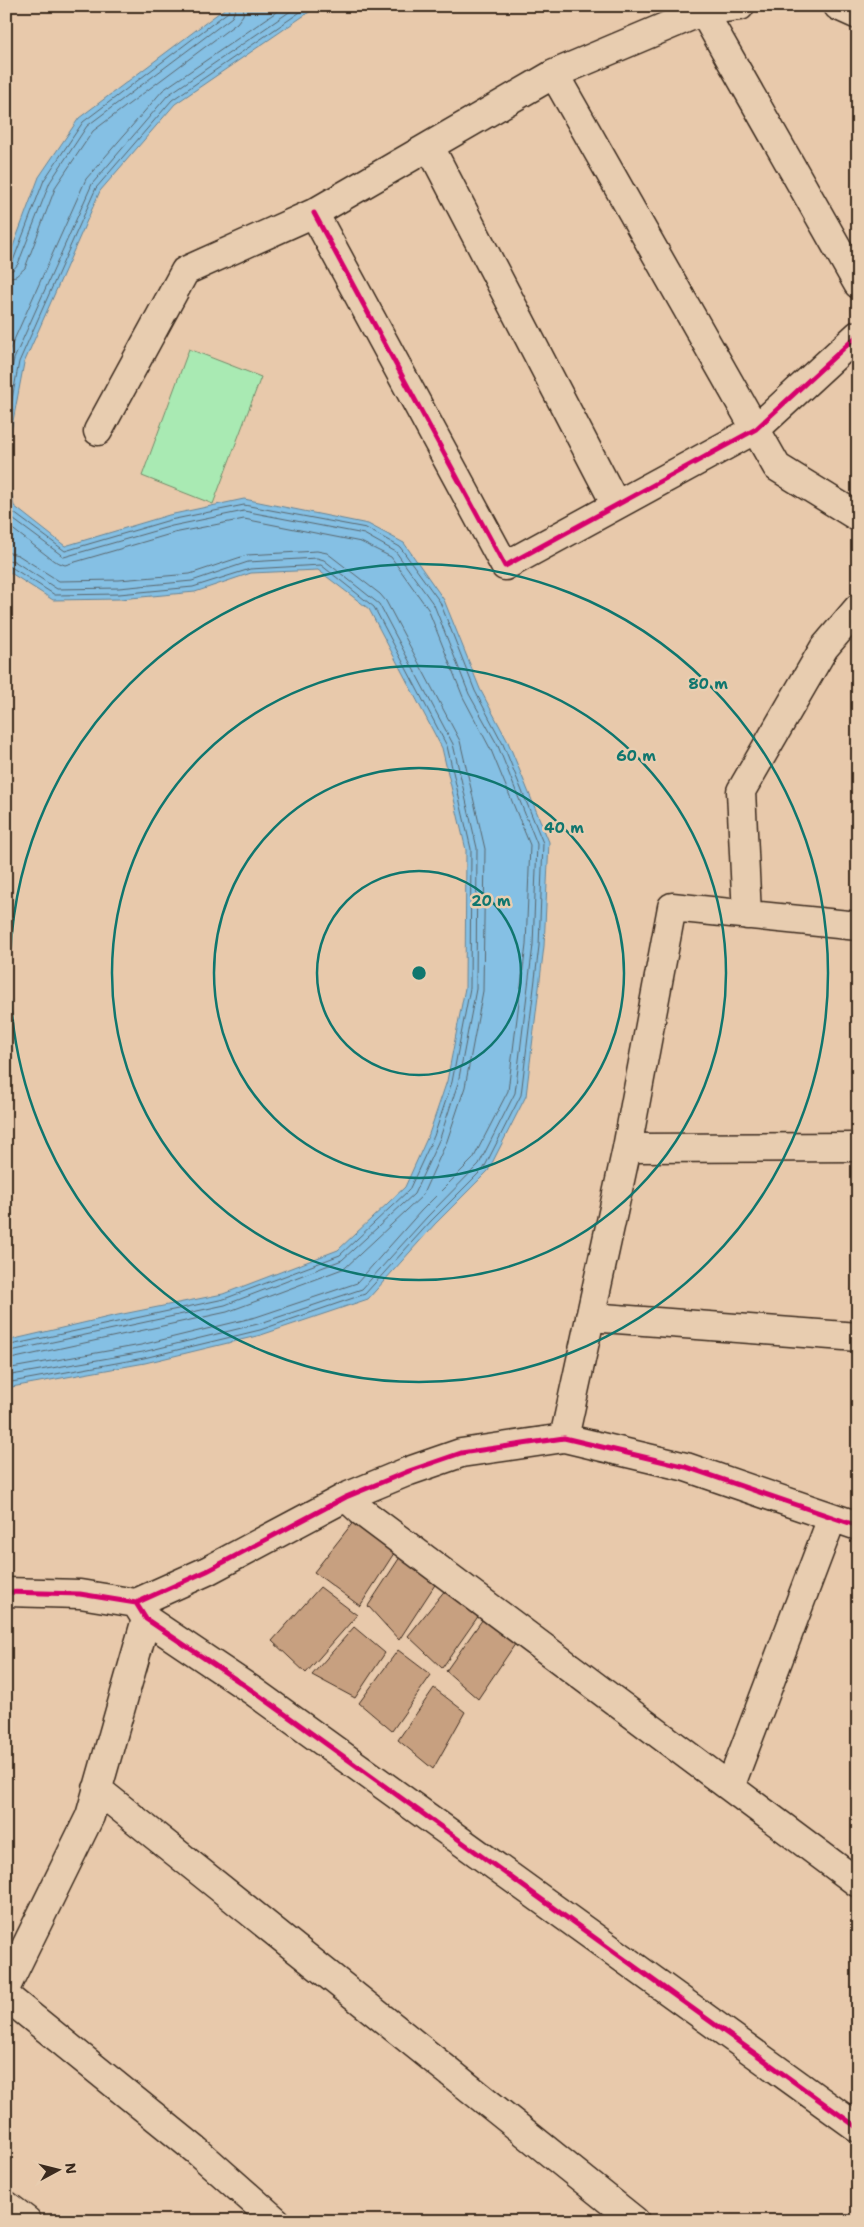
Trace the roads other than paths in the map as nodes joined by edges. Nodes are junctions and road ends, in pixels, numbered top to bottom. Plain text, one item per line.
1 (740, 6) edge
2 (838, 6) edge
3 (703, 12) junction
4 (858, 15) edge
5 (554, 74) junction
6 (430, 147) junction
7 (314, 214) junction
8 (858, 284) edge
9 (858, 335) edge
10 (756, 429) junction
11 (98, 431) dead end
12 (616, 505) junction
13 (858, 517) edge
14 (858, 608) edge
15 (747, 915) junction
16 (858, 926) edge
17 (858, 1146) edge
18 (627, 1148) junction
19 (590, 1317) junction
20 (858, 1337) edge
21 (564, 1438) junction
22 (346, 1497) junction
23 (832, 1518) junction
24 (858, 1526) edge
25 (6, 1592) edge
26 (141, 1611) junction
27 (730, 1788) junction
28 (96, 1789) junction
29 (858, 1883) edge
30 (6, 1987) edge
31 (6, 1996) edge
32 (858, 2128) edge
33 (6, 2205) edge
34 (27, 2221) edge
35 (276, 2221) edge
36 (635, 2221) edge

1 - 3 street
2 - 4 street
3 - 5 street
3 - 8 street
5 - 6 street
5 - 10 street
6 - 7 street
6 - 12 street
7 - 11 street
7 - 12 street
9 - 10 street
10 - 12 street
10 - 13 street
14 - 15 street
15 - 16 street
15 - 18 street
17 - 18 street
18 - 19 street
19 - 20 street
19 - 21 street
21 - 22 street
21 - 23 street
22 - 26 street
22 - 27 street
23 - 24 street
23 - 27 street
25 - 26 street
26 - 28 street
26 - 32 street
27 - 29 street
28 - 30 street
28 - 36 street
31 - 35 street
33 - 34 street

